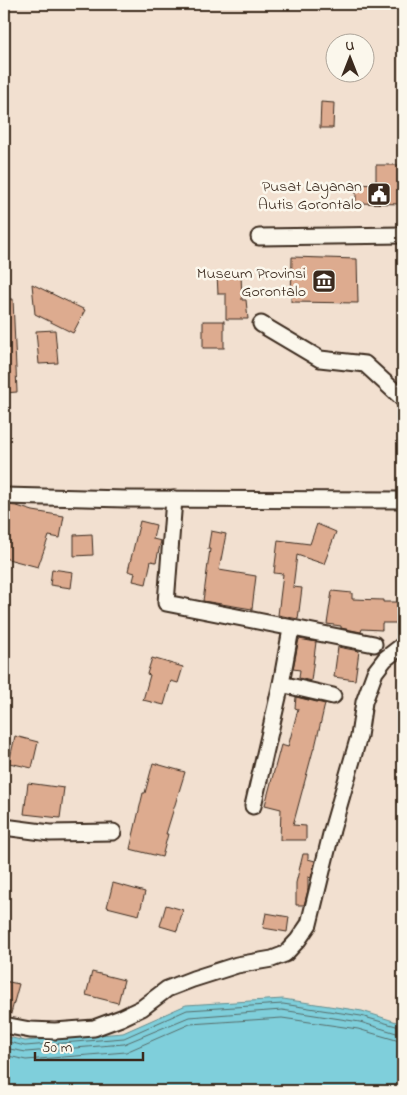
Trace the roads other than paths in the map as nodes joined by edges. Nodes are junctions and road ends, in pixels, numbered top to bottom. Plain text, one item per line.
1 (403, 235) edge
2 (259, 237) dead end
3 (261, 324) dead end
4 (403, 399) edge
5 (4, 496) edge
6 (174, 499) junction
7 (403, 500) edge
8 (291, 629) junction
9 (374, 644) dead end
10 (403, 645) edge
11 (281, 684) junction
12 (333, 696) dead end
13 (253, 806) dead end
14 (4, 827) edge
15 (113, 832) dead end
16 (4, 1025) edge

1 - 2 street
3 - 4 street
5 - 6 street
6 - 7 street
6 - 8 street
8 - 9 street
8 - 11 street
10 - 16 street
11 - 12 street
11 - 13 street
14 - 15 street

